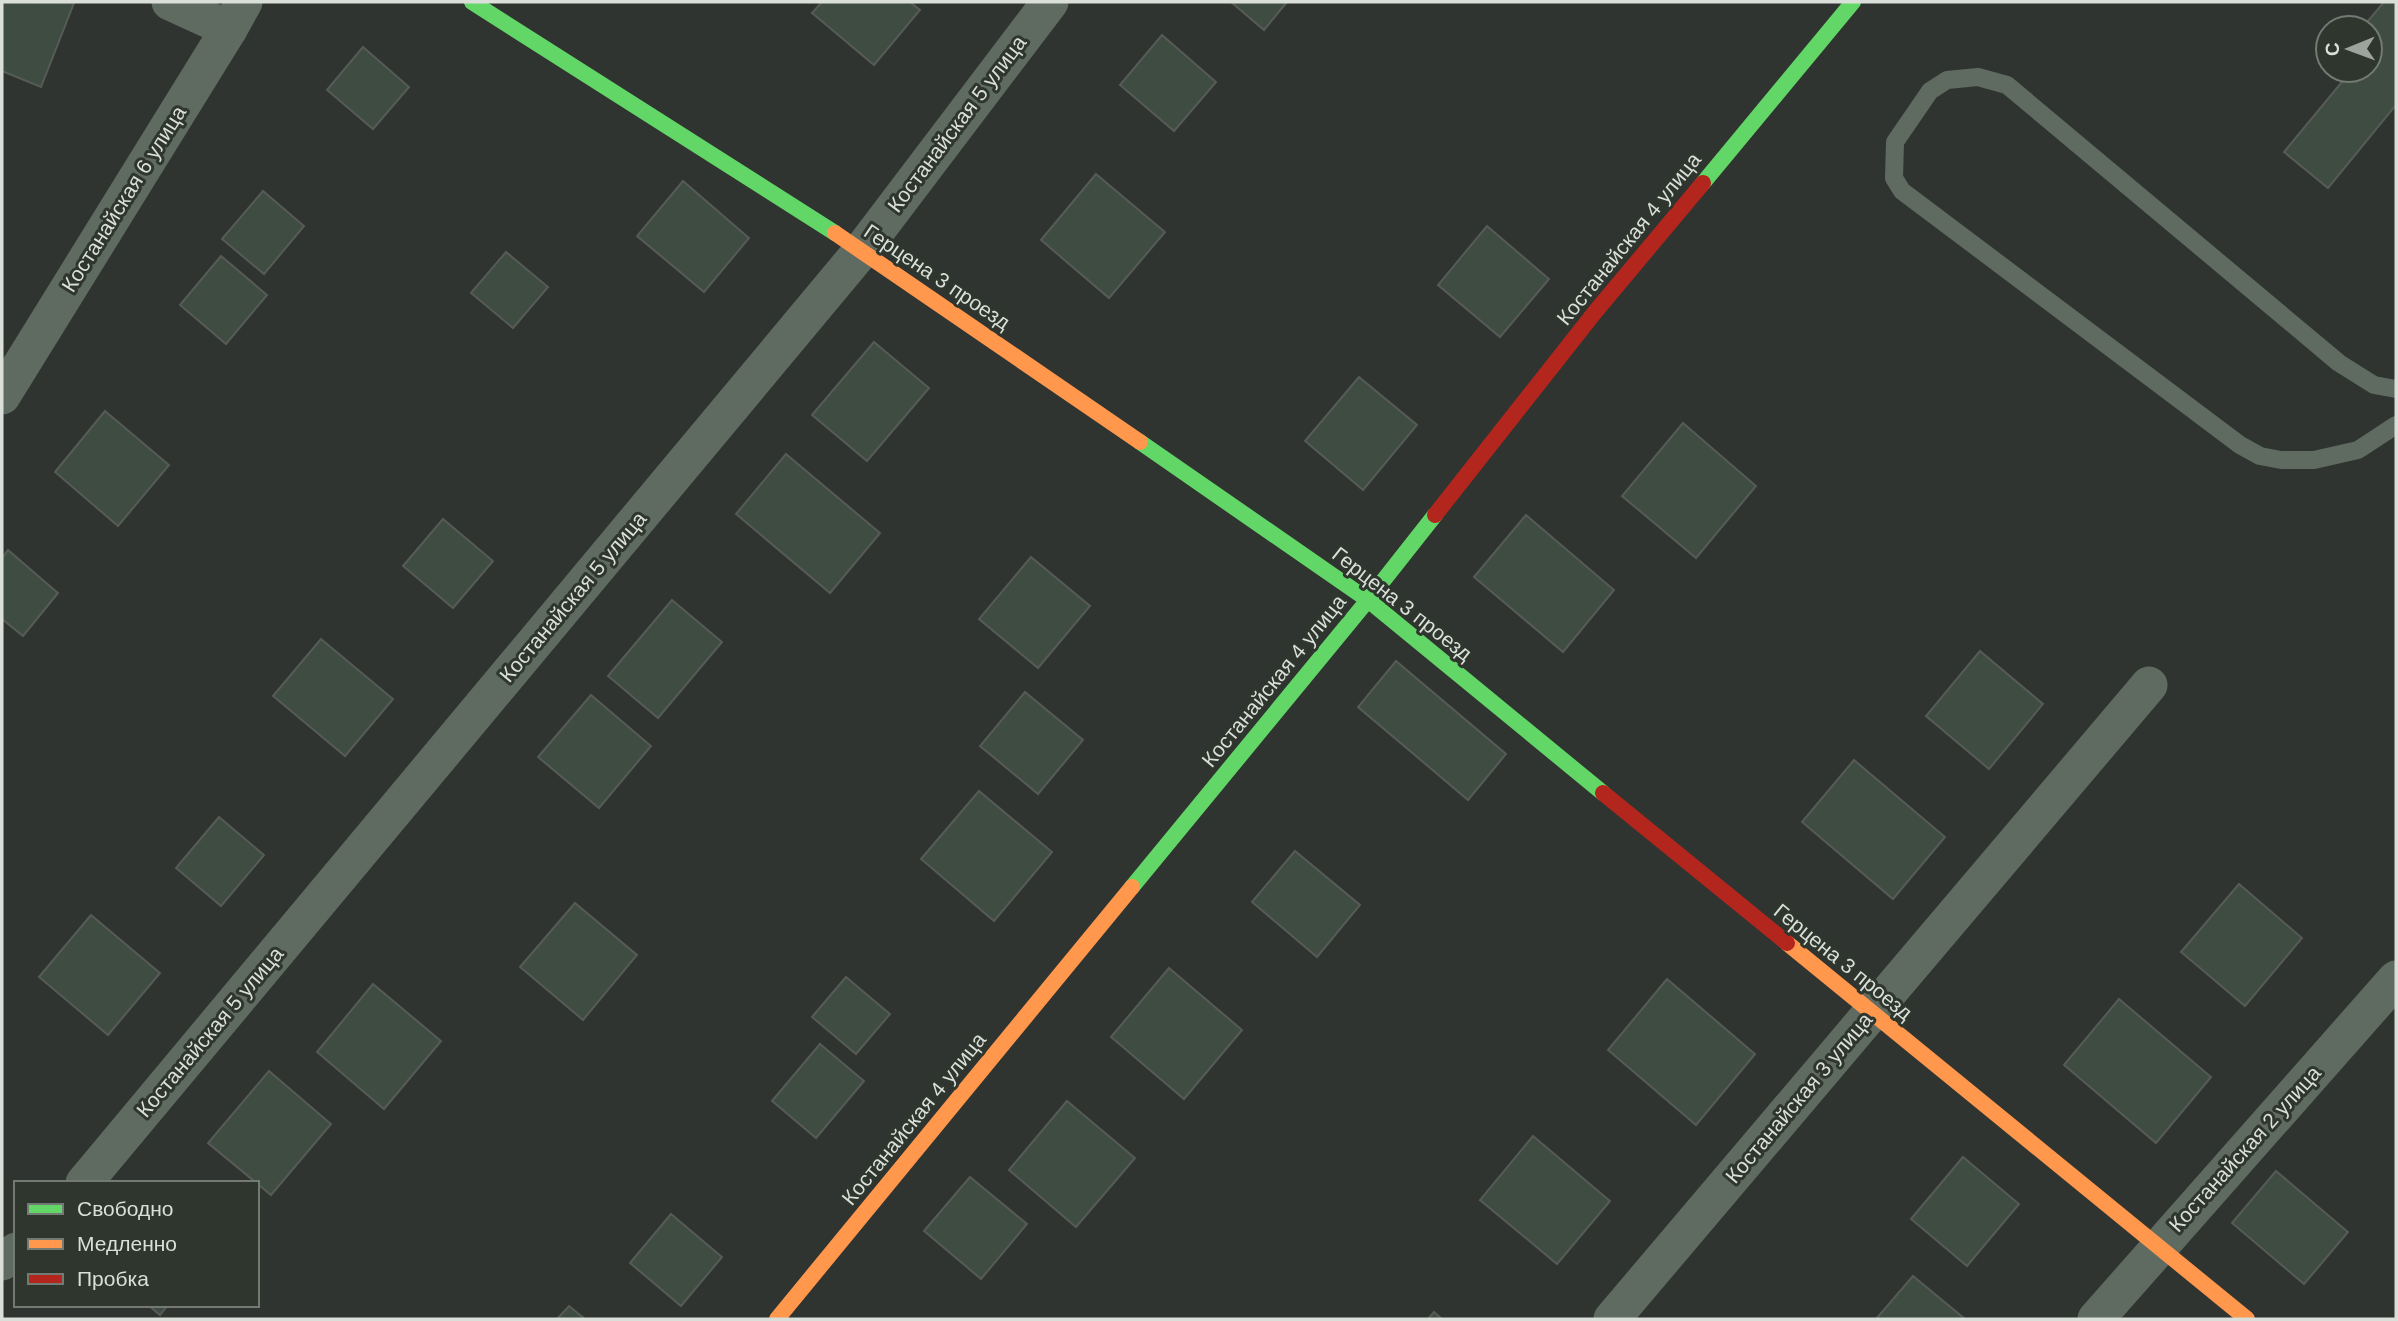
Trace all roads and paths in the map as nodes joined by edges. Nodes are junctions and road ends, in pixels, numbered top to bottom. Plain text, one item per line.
1 (170, 2) edge
2 (472, 2) edge
3 (1050, 2) edge
4 (1853, 2) edge
5 (237, 15) edge
6 (862, 250) junction
7 (2396, 389) edge
8 (2, 396) edge
9 (2396, 425) edge
10 (1368, 600) junction
11 (2149, 685) dead end
12 (2396, 979) edge
13 (1871, 1012) junction
14 (86, 1181) edge
15 (2158, 1247) junction
16 (778, 1319) edge
17 (1612, 1319) edge
18 (2096, 1319) edge
19 (2247, 1319) edge

1 - 5 street
2 - 6 street, Герцена 3 проезд
3 - 6 street, Костанайская 5 улица
4 - 10 street, Костанайская 4 улица
5 - 8 street, Костанайская 6 улица
6 - 10 street, Герцена 3 проезд
6 - 14 street, Костанайская 5 улица
7 - 9 lane
10 - 13 street, Герцена 3 проезд
10 - 16 street, Костанайская 4 улица
11 - 13 street, Костанайская 3 улица
12 - 15 street, Костанайская 2 улица
13 - 15 street, Герцена 3 проезд
13 - 17 street, Костанайская 3 улица
15 - 18 street, Костанайская 2 улица
15 - 19 street, Герцена 3 проезд

